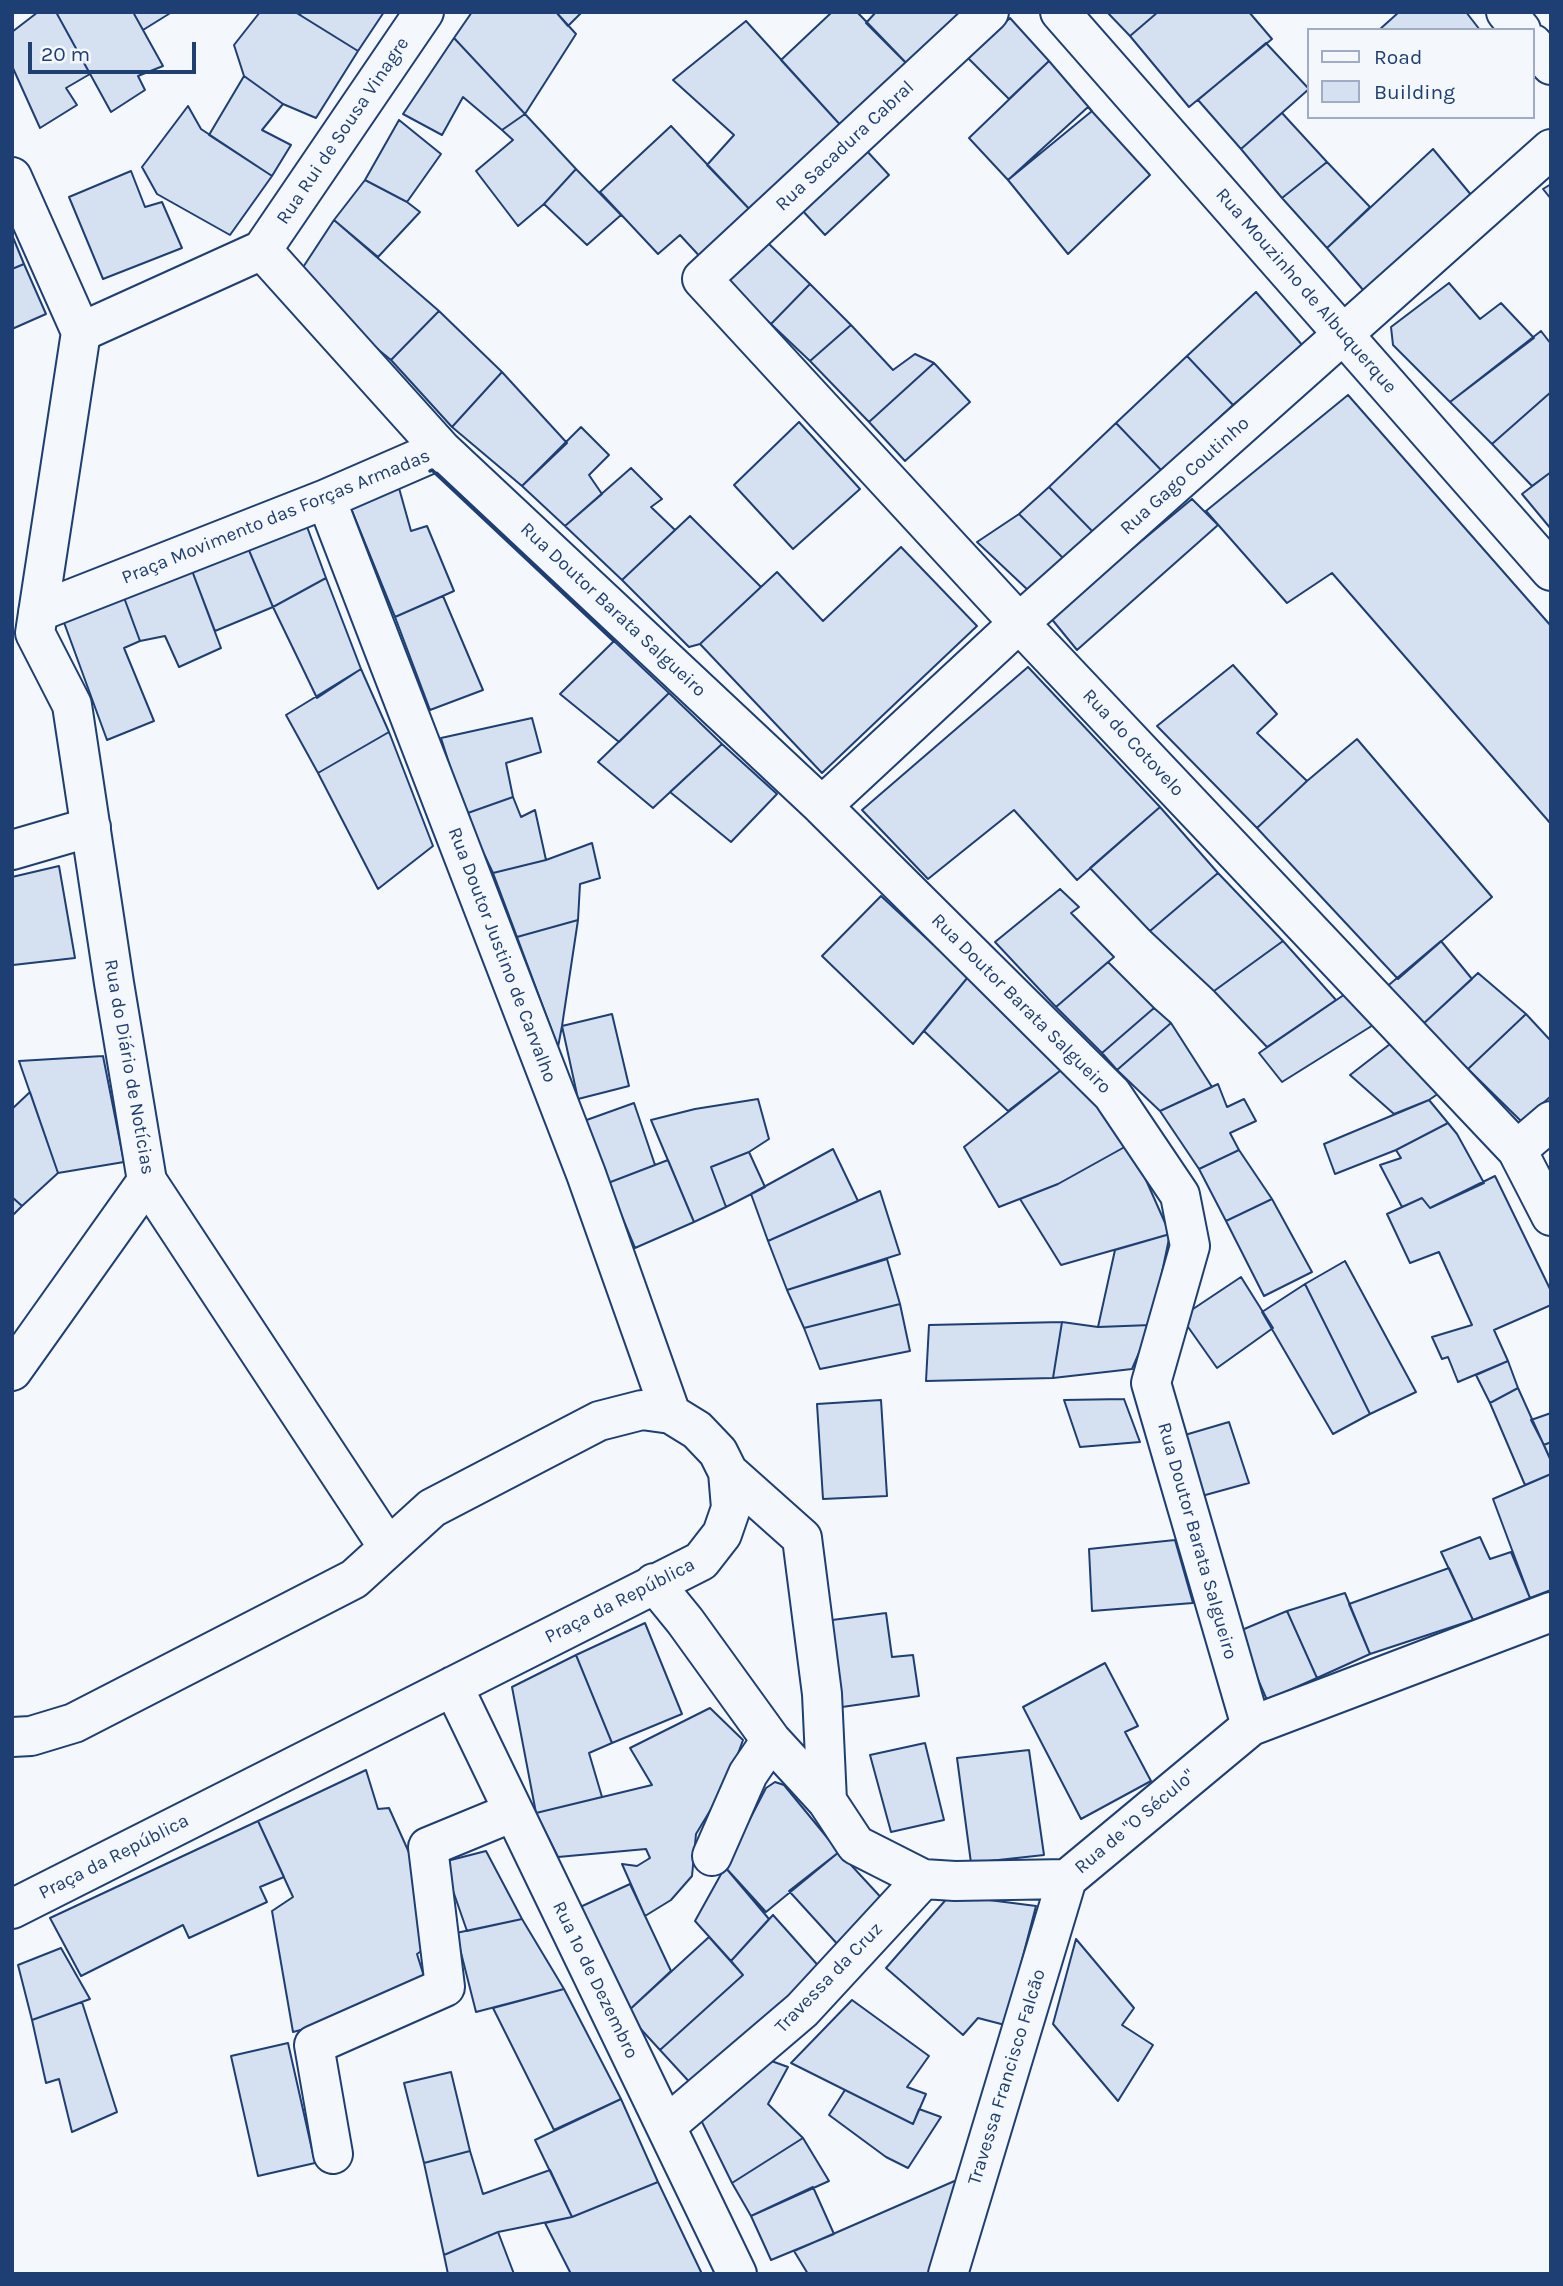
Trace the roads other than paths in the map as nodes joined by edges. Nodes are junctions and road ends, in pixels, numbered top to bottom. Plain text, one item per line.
1 (425, 12) edge
2 (989, 12) edge
3 (1060, 12) edge
4 (1506, 12) edge
5 (1519, 28) edge
6 (1535, 46) edge
7 (1551, 65) edge
8 (1551, 149) edge
9 (12, 177) edge
10 (262, 250) junction
11 (702, 279) joint
12 (81, 332) junction
13 (1345, 334) junction
14 (441, 449) junction
15 (326, 499) junction
16 (1551, 571) edge
17 (1019, 623) junction
18 (28, 628) edge
19 (822, 806) junction
20 (90, 827) junction
21 (12, 850) edge
22 (1551, 1121) edge
23 (1517, 1150) junction
24 (147, 1181) junction
25 (1551, 1216) edge
26 (12, 1371) edge
27 (671, 1414) junction
28 (728, 1472) junction
29 (388, 1547) junction
30 (654, 1583) junction
31 (1551, 1612) edge
32 (453, 1686) junction
33 (1251, 1726) junction
34 (12, 1737) edge
35 (771, 1740) junction
36 (827, 1801) junction
37 (513, 1812) junction
38 (712, 1856) dead end
39 (923, 1879) junction
40 (1067, 1879) junction
41 (12, 1909) edge
42 (666, 2126) junction
43 (333, 2154) dead end
44 (737, 2274) edge
45 (948, 2274) edge

1 - 10 street, Rua Rui de Sousa Vinagre
2 - 11 street, Rua Sacadura Cabral
3 - 13 street, Rua Mouzinho de Albuquerque
4 - 5 street
6 - 7 street
8 - 13 street, Rua Gago Coutinho
9 - 12 street
10 - 12 street
10 - 14 street, Praça Movimento das Forças Armadas
11 - 17 street, Rua do Cotovelo
12 - 18 street
13 - 16 street, Rua Mouzinho de Albuquerque
13 - 17 street, Rua Gago Coutinho
14 - 15 street, Praça Movimento das Forças Armadas
14 - 19 street, Rua Doutor Barata Salgueiro
15 - 18 street, Praça Movimento das Forças Armadas
15 - 27 street, Rua Doutor Justino de Carvalho
17 - 19 street, Rua Gago Coutinho
17 - 23 street, Rua do Cotovelo
18 - 20 street, Rua do Diário de Notícias
19 - 33 street, Rua Doutor Barata Salgueiro
20 - 21 street
20 - 24 street, Rua do Diário de Notícias
22 - 23 street
23 - 25 street, Rua do Cotovelo
24 - 26 street
24 - 29 street, Rua do Diário de Notícias
27 - 28 street, Praça da República
27 - 29 street, Praça da República
28 - 30 street, Praça da República
28 - 36 street
29 - 34 street, Praça da República
30 - 32 street, Praça da República
30 - 35 street, Rua de "O Século"
31 - 33 street, Rua de "O Século"
32 - 37 street, Rua 1º de Dezembro
32 - 41 street, Praça da República
33 - 40 street, Rua de "O Século"
35 - 36 street, Rua de "O Século"
35 - 38 street
36 - 39 street, Rua de "O Século"
37 - 42 street, Rua 1º de Dezembro
37 - 43 street
39 - 40 street, Rua de "O Século"
39 - 42 street, Travessa da Cruz
40 - 45 street, Travessa Francisco Falcão
42 - 44 street, Rua 1º de Dezembro

